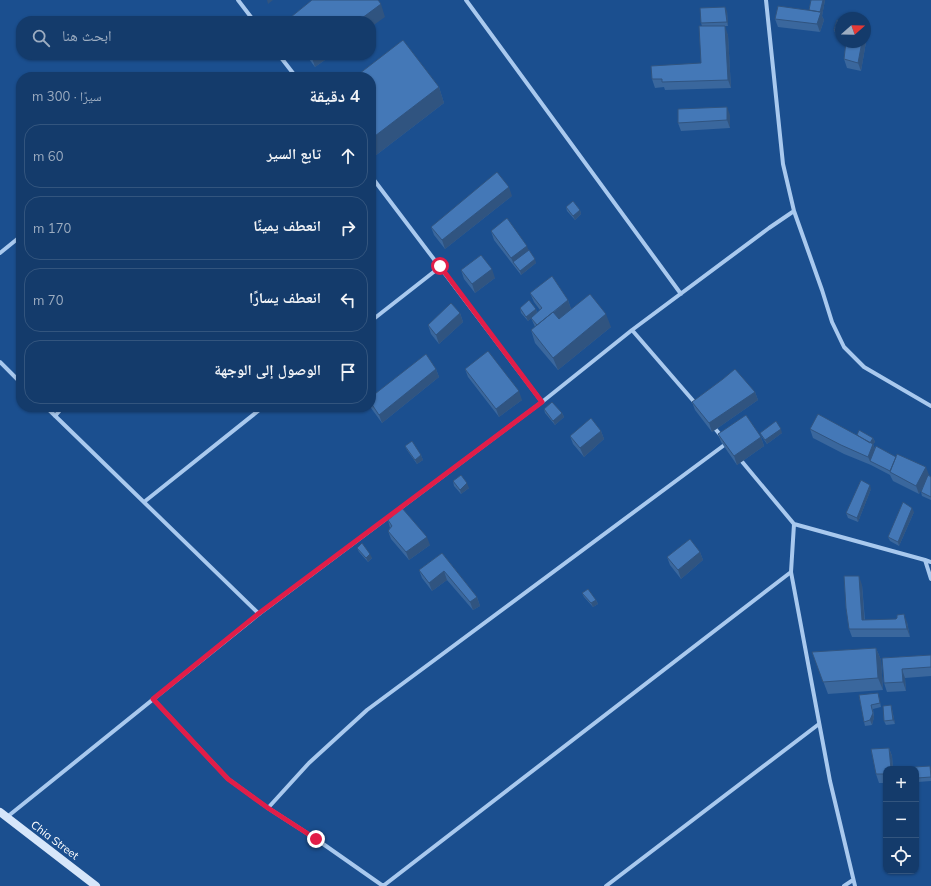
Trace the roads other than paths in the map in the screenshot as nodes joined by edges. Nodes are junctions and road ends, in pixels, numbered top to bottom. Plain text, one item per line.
1 (238, 0) edge
2 (466, 0) edge
3 (766, 0) edge
4 (250, 16) edge
5 (283, 60) edge
6 (292, 72) edge
7 (376, 183) edge
8 (794, 211) junction
9 (16, 240) edge
10 (0, 253) edge
11 (440, 266) junction
12 (681, 294) junction
13 (376, 317) edge
14 (632, 330) junction
15 (0, 362) edge
16 (16, 378) edge
17 (542, 402) junction
18 (931, 406) edge
19 (697, 407) edge
20 (51, 412) edge
21 (59, 412) edge
22 (257, 412) edge
23 (55, 416) junction
24 (707, 419) edge
25 (727, 443) junction
26 (732, 449) edge
27 (736, 454) edge
28 (144, 502) junction
29 (794, 524) junction
30 (925, 560) junction
31 (931, 562) edge
32 (791, 572) junction
33 (931, 580) edge
34 (258, 614) junction
35 (153, 699) junction
36 (819, 724) junction
37 (268, 808) junction
38 (3, 815) edge
39 (853, 880) junction
40 (96, 886) edge
41 (383, 886) edge
42 (606, 886) edge
43 (844, 886) edge
44 (855, 886) edge

1 - 4 street
2 - 12 street
3 - 8 street
5 - 6 street
7 - 11 street
8 - 12 street
8 - 18 street
9 - 10 street
11 - 13 street
11 - 17 street
12 - 14 street
14 - 17 street
14 - 19 street
15 - 16 street
17 - 34 street
20 - 23 street
21 - 23 street
22 - 28 street
23 - 28 street
24 - 25 street
25 - 26 street
25 - 37 street
27 - 29 street
28 - 34 street
29 - 30 street
29 - 32 street
30 - 31 street
30 - 33 street
32 - 36 street
32 - 41 street
34 - 35 street
35 - 37 street
35 - 38 street
36 - 39 street
36 - 42 street
37 - 41 street
38 - 40 main road, Chia Street
39 - 43 street
39 - 44 street

